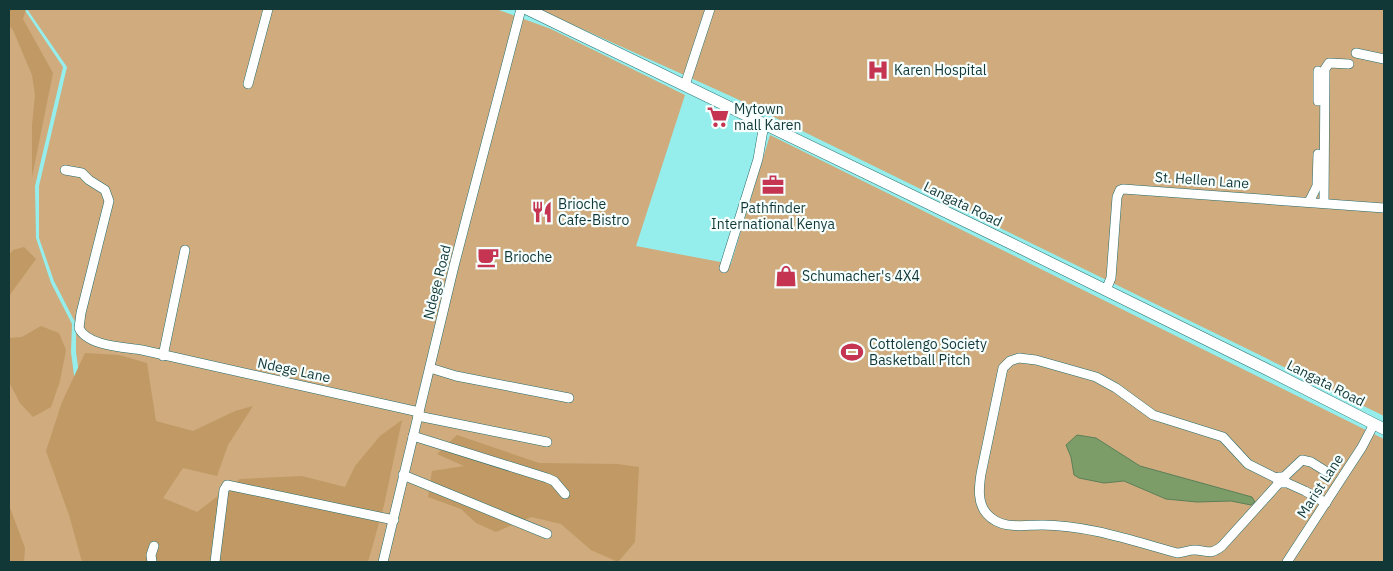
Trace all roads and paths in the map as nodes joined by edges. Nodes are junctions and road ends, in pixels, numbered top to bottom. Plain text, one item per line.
1 (268, 9) edge
2 (522, 9) edge
3 (527, 9) edge
4 (710, 9) edge
5 (1356, 53) dead end
6 (1384, 59) edge
7 (1349, 64) dead end
8 (1318, 71) dead end
9 (248, 84) dead end
10 (684, 85) junction
11 (764, 124) junction
12 (65, 170) dead end
13 (1309, 202) junction
14 (1324, 203) junction
15 (1384, 208) edge
16 (185, 250) dead end
17 (724, 268) dead end
18 (1106, 290) junction
19 (163, 356) junction
20 (430, 368) junction
21 (569, 398) dead end
22 (419, 414) junction
23 (1379, 427) edge
24 (413, 436) junction
25 (547, 442) dead end
26 (1327, 472) dead end
27 (403, 475) junction
28 (1281, 480) junction
29 (565, 494) dead end
30 (1325, 504) junction
31 (394, 520) junction
32 (547, 534) dead end
33 (154, 546) dead end
34 (152, 562) edge
35 (215, 562) edge
36 (383, 562) edge
37 (1287, 562) edge

1 - 9 street
2 - 20 street, Ndege Road
3 - 10 main road, Langata Road
4 - 10 street
5 - 6 street
7 - 14 street
8 - 13 street
10 - 11 main road, Langata Road
11 - 17 street
11 - 18 main road, Langata Road
12 - 19 street, Ndege Lane
13 - 14 street, St. Hellen Lane
13 - 18 street, St. Hellen Lane
14 - 15 street, St. Hellen Lane
16 - 19 street
18 - 23 main road, Langata Road
19 - 22 street, Ndege Lane
20 - 21 street
20 - 22 street, Ndege Road
22 - 24 street, Ndege Road
22 - 25 street, Ndege Lane
23 - 30 street, Marist Lane
24 - 27 street, Ndege Road
24 - 29 street
26 - 28 street
27 - 31 street, Ndege Road
27 - 32 street
28 - 28 street
28 - 30 street
30 - 37 street, Marist Lane
31 - 35 street
31 - 36 street, Ndege Road
33 - 34 street

